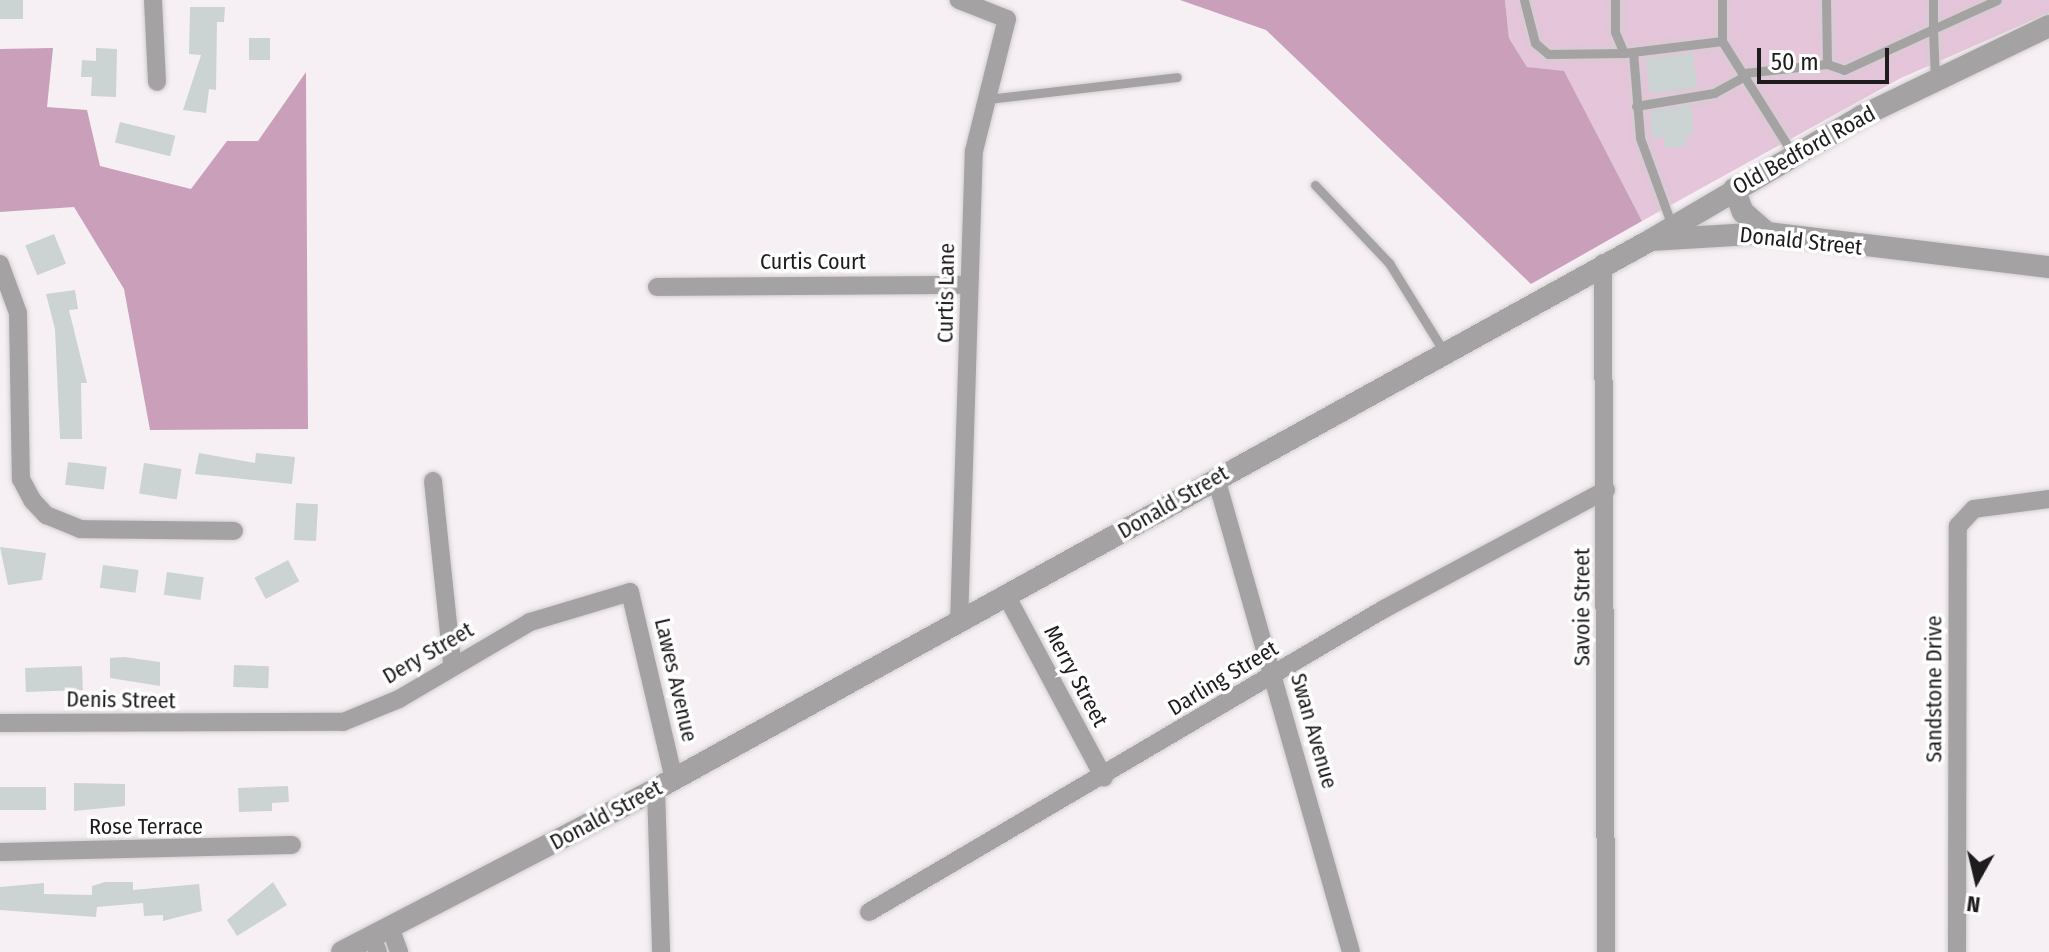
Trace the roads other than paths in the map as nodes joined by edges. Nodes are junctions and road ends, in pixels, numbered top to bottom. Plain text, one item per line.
1 (153, 0) edge
2 (959, 0) edge
3 (1524, 0) edge
4 (1615, 0) edge
5 (1722, 0) edge
6 (1826, 0) edge
7 (1933, 0) edge
8 (1997, 0) edge
9 (2049, 26) edge
10 (1933, 29) junction
11 (1722, 41) junction
12 (1629, 52) junction
13 (1827, 64) junction
14 (1745, 74) junction
15 (1177, 77) dead end
16 (1935, 79) junction
17 (157, 82) dead end
18 (988, 99) junction
19 (1636, 106) junction
20 (1793, 154) junction
21 (1315, 185) dead end
22 (1734, 189) junction
23 (1672, 226) junction
24 (1767, 233) junction
25 (1651, 240) junction
26 (1603, 263) junction
27 (0, 264) edge
28 (2049, 267) edge
29 (969, 285) junction
30 (657, 287) dead end
31 (1443, 350) junction
32 (1216, 478) junction
33 (433, 481) dead end
34 (1606, 490) junction
35 (2049, 499) edge
36 (234, 531) dead end
37 (630, 592) joint
38 (1007, 597) junction
39 (959, 623) junction
40 (452, 662) junction
41 (1273, 675) junction
42 (0, 723) edge
43 (242, 725) joint
44 (1104, 778) junction
45 (665, 784) junction
46 (292, 845) dead end
47 (0, 852) edge
48 (869, 912) dead end
49 (380, 939) edge
50 (342, 952) edge
51 (399, 952) edge
52 (661, 952) edge
53 (1351, 952) edge
54 (1606, 952) edge
55 (1957, 952) edge

1 - 17 street
2 - 18 street, Curtis Lane
3 - 12 lane
4 - 12 lane
5 - 11 lane
6 - 13 lane
7 - 10 lane
8 - 10 lane
9 - 16 street, Old Bedford Road
10 - 13 lane
10 - 16 lane
11 - 12 lane
11 - 14 lane
12 - 19 lane
13 - 14 lane
14 - 19 lane
14 - 20 lane
15 - 18 lane
16 - 20 street, Old Bedford Road
18 - 29 street, Curtis Lane
19 - 23 lane
20 - 22 street, Old Bedford Road
21 - 31 lane
22 - 23 street, Old Bedford Road
22 - 24 street
23 - 25 street, Old Bedford Road
24 - 25 street, Donald Street
24 - 28 street, Donald Street
25 - 26 street, Donald Street
26 - 31 street, Donald Street
26 - 34 street, Savoie Street
27 - 36 street
29 - 30 street, Curtis Court
29 - 39 street, Curtis Lane
31 - 32 street, Donald Street
32 - 38 street, Donald Street
32 - 41 street, Swan Avenue
33 - 40 street
34 - 41 street, Darling Street
34 - 54 street, Savoie Street
35 - 55 street, Sandstone Drive
37 - 40 street, Dery Street
37 - 45 street, Lawes Avenue
38 - 39 street, Donald Street
38 - 44 street, Merry Street
39 - 45 street, Donald Street
40 - 43 street, Dery Street
41 - 44 street, Darling Street
41 - 53 street, Swan Avenue
42 - 43 street, Denis Street
44 - 48 street, Darling Street
45 - 49 street, Donald Street
45 - 52 street, Lawes Avenue
46 - 47 street, Rose Terrace
49 - 50 street, Donald Street
49 - 51 street

